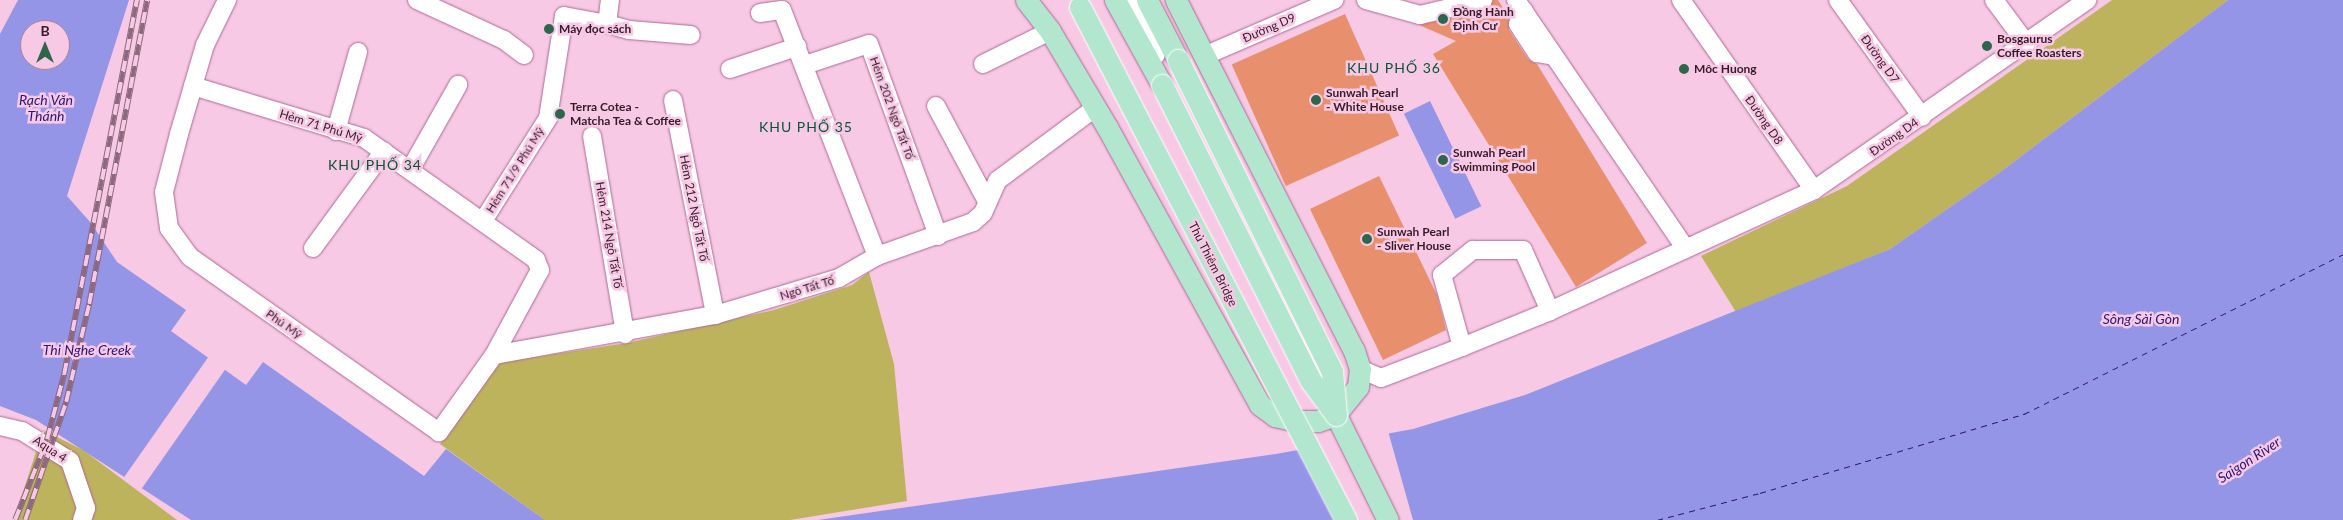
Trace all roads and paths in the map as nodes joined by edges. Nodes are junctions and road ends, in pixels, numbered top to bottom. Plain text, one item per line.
1 (226, 0) edge
2 (417, 0) edge
3 (610, 0) edge
4 (1026, 0) edge
5 (1115, 0) edge
6 (1129, 0) edge
7 (1147, 0) edge
8 (1176, 0) edge
9 (1334, 0) edge
10 (1366, 0) edge
11 (1483, 0) edge
12 (1681, 0) edge
13 (1838, 0) edge
14 (1994, 0) edge
15 (2087, 0) edge
16 (1076, 2) edge
17 (1520, 5) edge
18 (760, 13) dead end
19 (607, 24) junction
20 (1050, 31) junction
21 (691, 35) dead end
22 (2026, 43) junction
23 (797, 47) junction
24 (358, 52) dead end
25 (524, 55) dead end
26 (1204, 56) junction
27 (983, 64) dead end
28 (805, 65) junction
29 (730, 69) dead end
30 (1162, 84) junction
31 (458, 85) dead end
32 (193, 86) junction
33 (673, 100) dead end
34 (936, 106) dead end
35 (1095, 108) junction
36 (1922, 118) junction
37 (336, 130) junction
38 (592, 136) dead end
39 (384, 151) junction
40 (410, 170) junction
41 (1814, 190) junction
42 (987, 201) junction
43 (483, 221) junction
44 (938, 236) junction
45 (313, 248) dead end
46 (1686, 249) junction
47 (877, 256) junction
48 (536, 260) joint
49 (1550, 311) junction
50 (715, 315) junction
51 (626, 334) junction
52 (1462, 347) junction
53 (494, 355) junction
54 (1360, 369) junction
55 (1336, 416) junction
56 (0, 426) edge
57 (82, 520) edge
58 (1346, 520) edge
59 (1388, 520) edge

1 - 32 street, Phú Mỹ
2 - 25 street
3 - 19 street
4 - 20 main road
5 - 30 main road
6 - 30 street
7 - 55 main road, bridge
8 - 26 main road
9 - 26 street, Đường D9
10 - 11 street
12 - 41 street, Đường D8
13 - 36 street, Đường D7
14 - 22 street
15 - 22 street, Đường D4
16 - 58 main road, Thủ Thiêm Bridge, bridge
17 - 46 street
18 - 23 street
19 - 21 street
19 - 43 street, Hẻm 71/9 Phú Mỹ
20 - 27 street
20 - 35 main road
22 - 36 street, Đường D4
23 - 28 street
23 - 29 street
24 - 37 street
26 - 54 main road
28 - 44 street, Hẻm 202 Ngô Tất Tố
28 - 47 street
30 - 55 main road, bridge
31 - 40 street
32 - 37 street, Hẻm 71 Phú Mỹ
32 - 53 street, Phú Mỹ
33 - 50 street, Hẻm 212 Ngô Tất Tố
34 - 42 street
35 - 42 street, Ngô Tất Tố
35 - 54 main road
36 - 41 street, Đường D4
37 - 39 street, Hẻm 71 Phú Mỹ
38 - 51 street, Hẻm 214 Ngô Tất Tố
39 - 40 street, Hẻm 71 Phú Mỹ
39 - 45 street
40 - 43 street, Hẻm 71 Phú Mỹ
41 - 46 street, Đường D4
42 - 44 street, Ngô Tất Tố
43 - 48 street, Hẻm 71 Phú Mỹ
44 - 47 street, Ngô Tất Tố
46 - 49 street, Đường D4
47 - 50 street, Ngô Tất Tố
48 - 53 street, Phú Mỹ
49 - 52 street, Đường D4
49 - 52 street
50 - 51 street, Ngô Tất Tố
51 - 53 street, Ngô Tất Tố
52 - 54 street, Đường D4
55 - 59 main road
56 - 57 street, Aqua 4

